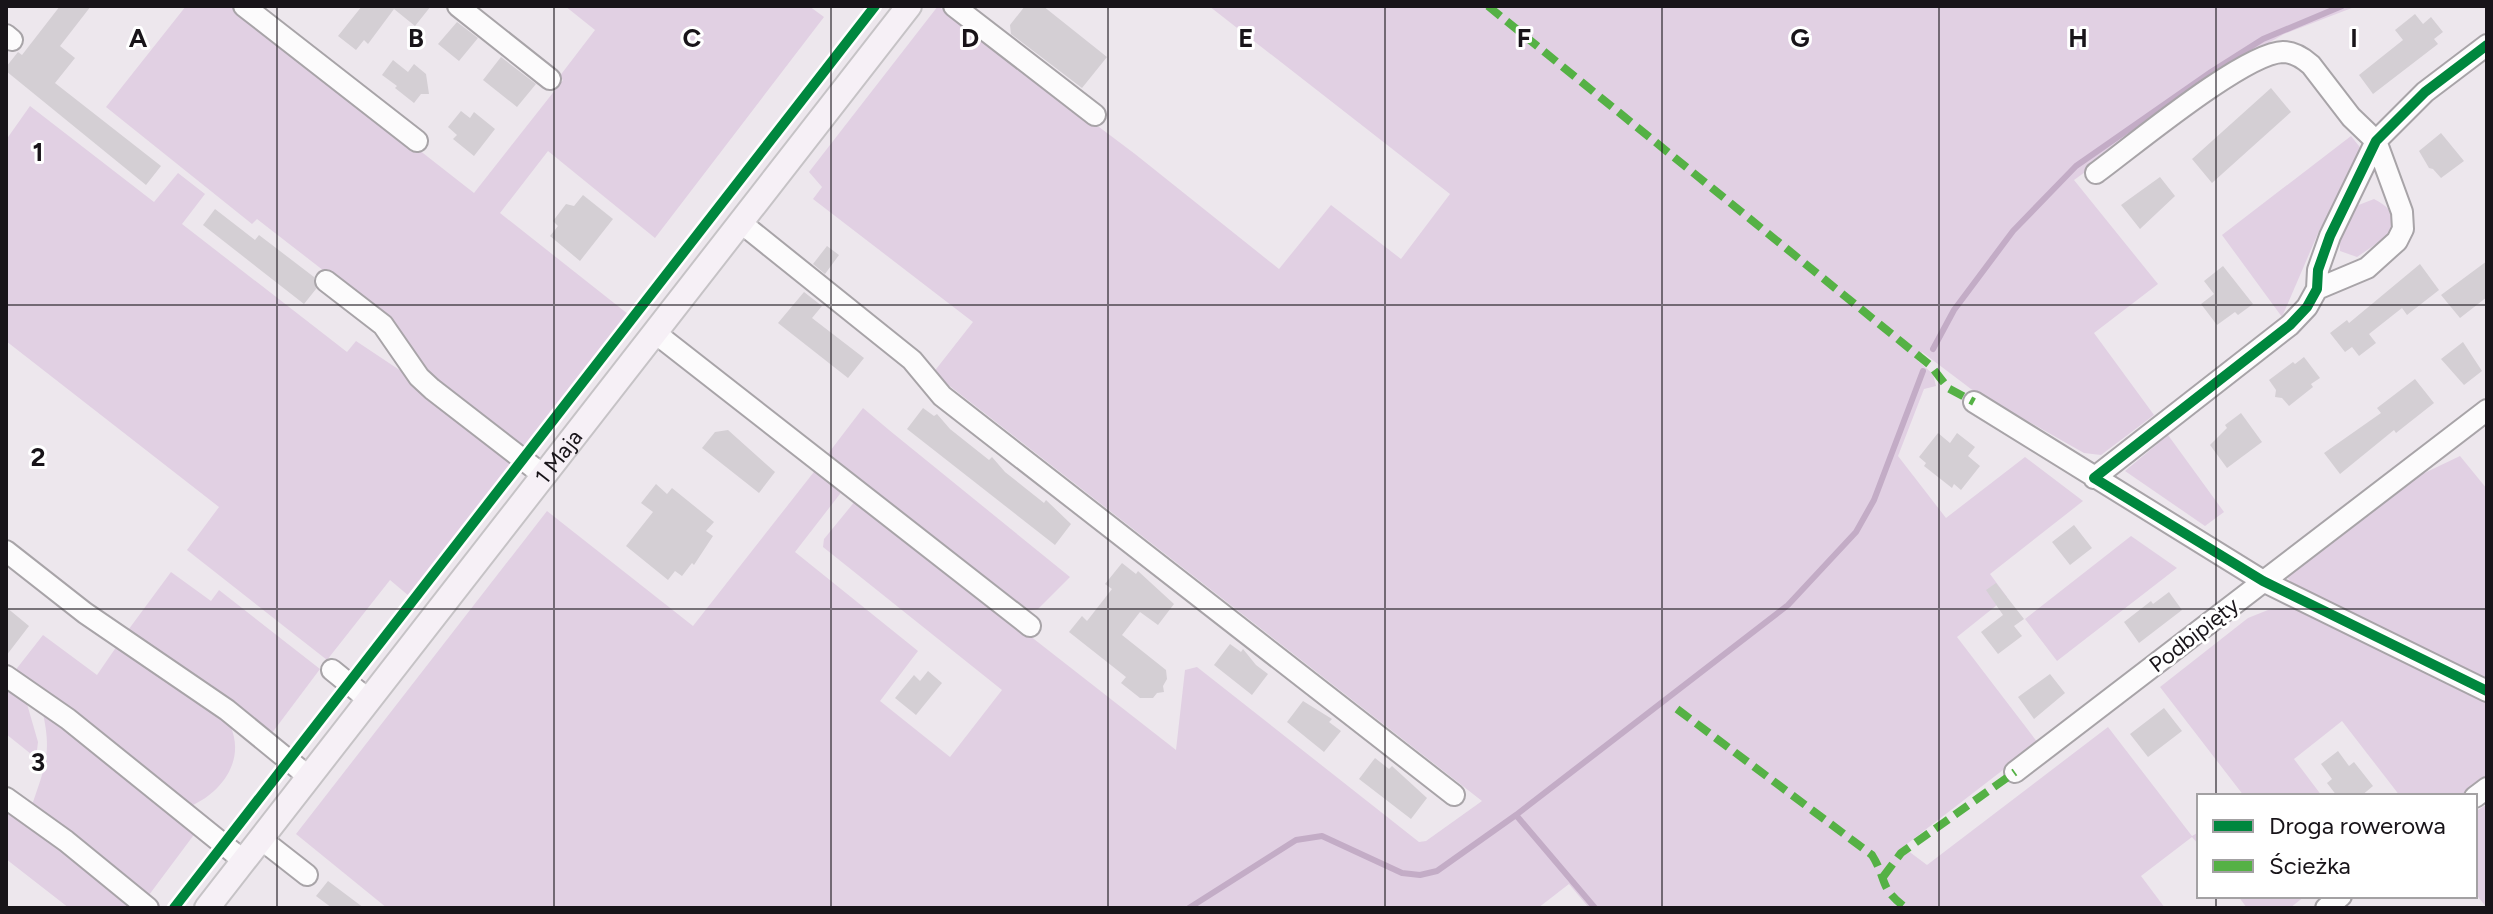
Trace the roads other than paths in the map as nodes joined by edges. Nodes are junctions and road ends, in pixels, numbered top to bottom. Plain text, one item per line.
1 (244, 6) edge
2 (458, 6) edge
3 (909, 6) edge
4 (954, 6) edge
5 (2487, 45) edge
6 (550, 79) dead end
7 (1095, 115) dead end
8 (417, 141) dead end
9 (2376, 141) junction
10 (2096, 173) dead end
11 (740, 222) junction
12 (326, 281) dead end
13 (2317, 289) junction
14 (654, 332) junction
15 (1974, 402) dead end
16 (2487, 410) edge
17 (543, 475) junction
18 (2094, 478) junction
19 (6, 551) edge
20 (2263, 581) junction
21 (1030, 626) dead end
22 (332, 670) dead end
23 (6, 676) edge
24 (2487, 691) edge
25 (369, 700) junction
26 (2015, 772) dead end
27 (309, 777) junction
28 (1454, 795) dead end
29 (6, 798) edge
30 (261, 839) junction
31 (244, 861) junction
32 (307, 875) dead end
33 (148, 908) edge
34 (207, 908) edge

1 - 8 street
2 - 6 street
3 - 11 main road, 1 Maja
4 - 7 street
5 - 9 street
9 - 10 street
9 - 13 street
9 - 13 street
11 - 14 main road, 1 Maja
11 - 28 street
12 - 17 street
13 - 18 street
14 - 17 main road, 1 Maja
14 - 21 street
15 - 18 street
16 - 20 street, Podbipięty
17 - 25 main road, 1 Maja
18 - 20 street
19 - 27 street
20 - 24 street
20 - 26 street, Podbipięty
22 - 25 street
23 - 31 street
25 - 27 main road, 1 Maja
27 - 30 main road, 1 Maja
29 - 33 street
30 - 31 main road, 1 Maja
30 - 32 street
31 - 34 main road, 1 Maja

